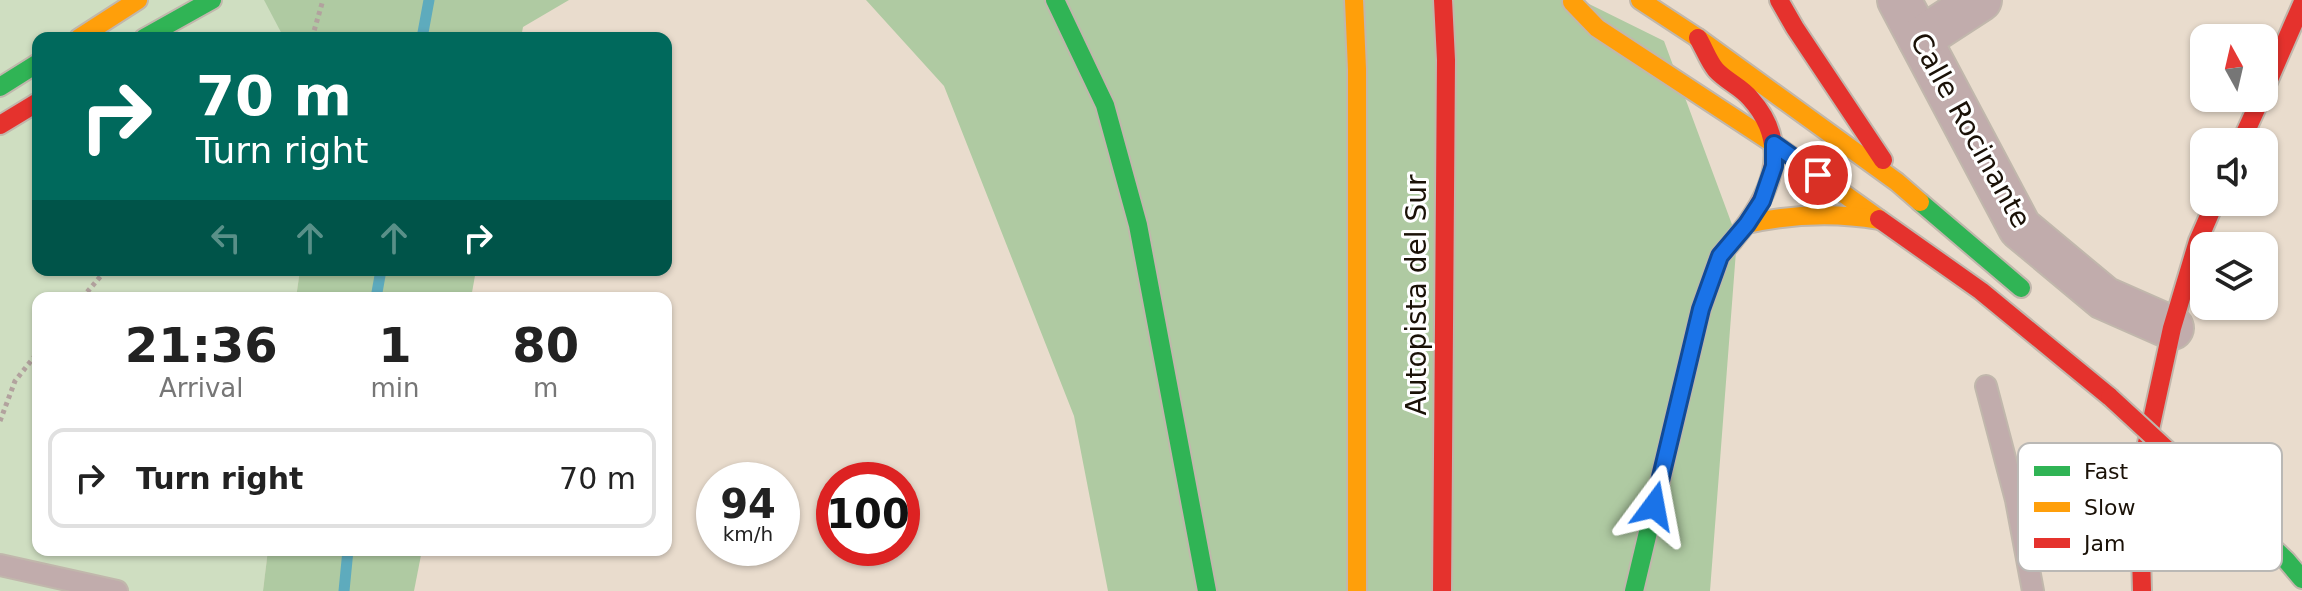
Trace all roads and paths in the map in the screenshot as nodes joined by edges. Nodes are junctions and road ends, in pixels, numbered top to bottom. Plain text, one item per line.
1 (138, 0) edge
2 (212, 0) edge
3 (323, 0) edge
4 (1055, 0) edge
5 (1354, 0) edge
6 (1443, 0) edge
7 (1640, 0) edge
8 (1779, 0) edge
9 (1899, 0) edge
10 (1980, 0) edge
11 (1570, 1) edge
12 (1594, 1) edge
13 (2302, 4) edge
14 (88, 32) edge
15 (155, 32) edge
16 (314, 32) edge
17 (1698, 38) junction
18 (1920, 39) junction
19 (2278, 59) edge
20 (32, 67) edge
21 (0, 87) edge
22 (32, 106) edge
23 (0, 125) edge
24 (1774, 144) junction
25 (1897, 182) junction
26 (2209, 216) edge
27 (1885, 221) junction
28 (1747, 224) junction
29 (101, 276) edge
30 (87, 292) edge
31 (2030, 295) dead end
32 (2172, 328) junction
33 (32, 360) edge
34 (1986, 386) dead end
35 (2136, 387) dead end
36 (2169, 416) dead end
37 (0, 421) edge
38 (2147, 443) edge
39 (2160, 443) edge
40 (2018, 511) edge
41 (2282, 556) edge
42 (0, 565) edge
43 (2029, 571) edge
44 (2141, 571) edge
45 (2302, 579) edge
46 (117, 591) edge
47 (1207, 591) edge
48 (1357, 591) edge
49 (1442, 591) edge
50 (1634, 591) edge
51 (2033, 591) edge
52 (2142, 591) edge

1 - 14 main road
2 - 15 main road
3 - 16 path
4 - 47 main road
5 - 48 main road
6 - 49 main road, Autopista del Sur
7 - 17 main road
8 - 25 main road
9 - 18 street, Calle Rocinante
10 - 18 street
11 - 12 main road
11 - 24 main road
13 - 19 main road
17 - 24 main road
17 - 25 main road
18 - 32 street, Calle Rocinante
20 - 21 main road
22 - 23 main road
24 - 27 main road
24 - 28 main road
25 - 31 main road
26 - 32 main road
27 - 28 main road
27 - 39 main road, bridge
28 - 50 main road
29 - 30 path
32 - 38 main road
33 - 37 path
34 - 40 lane
35 - 36 main road
41 - 45 main road, bridge
42 - 46 lane
43 - 51 lane
44 - 52 main road

